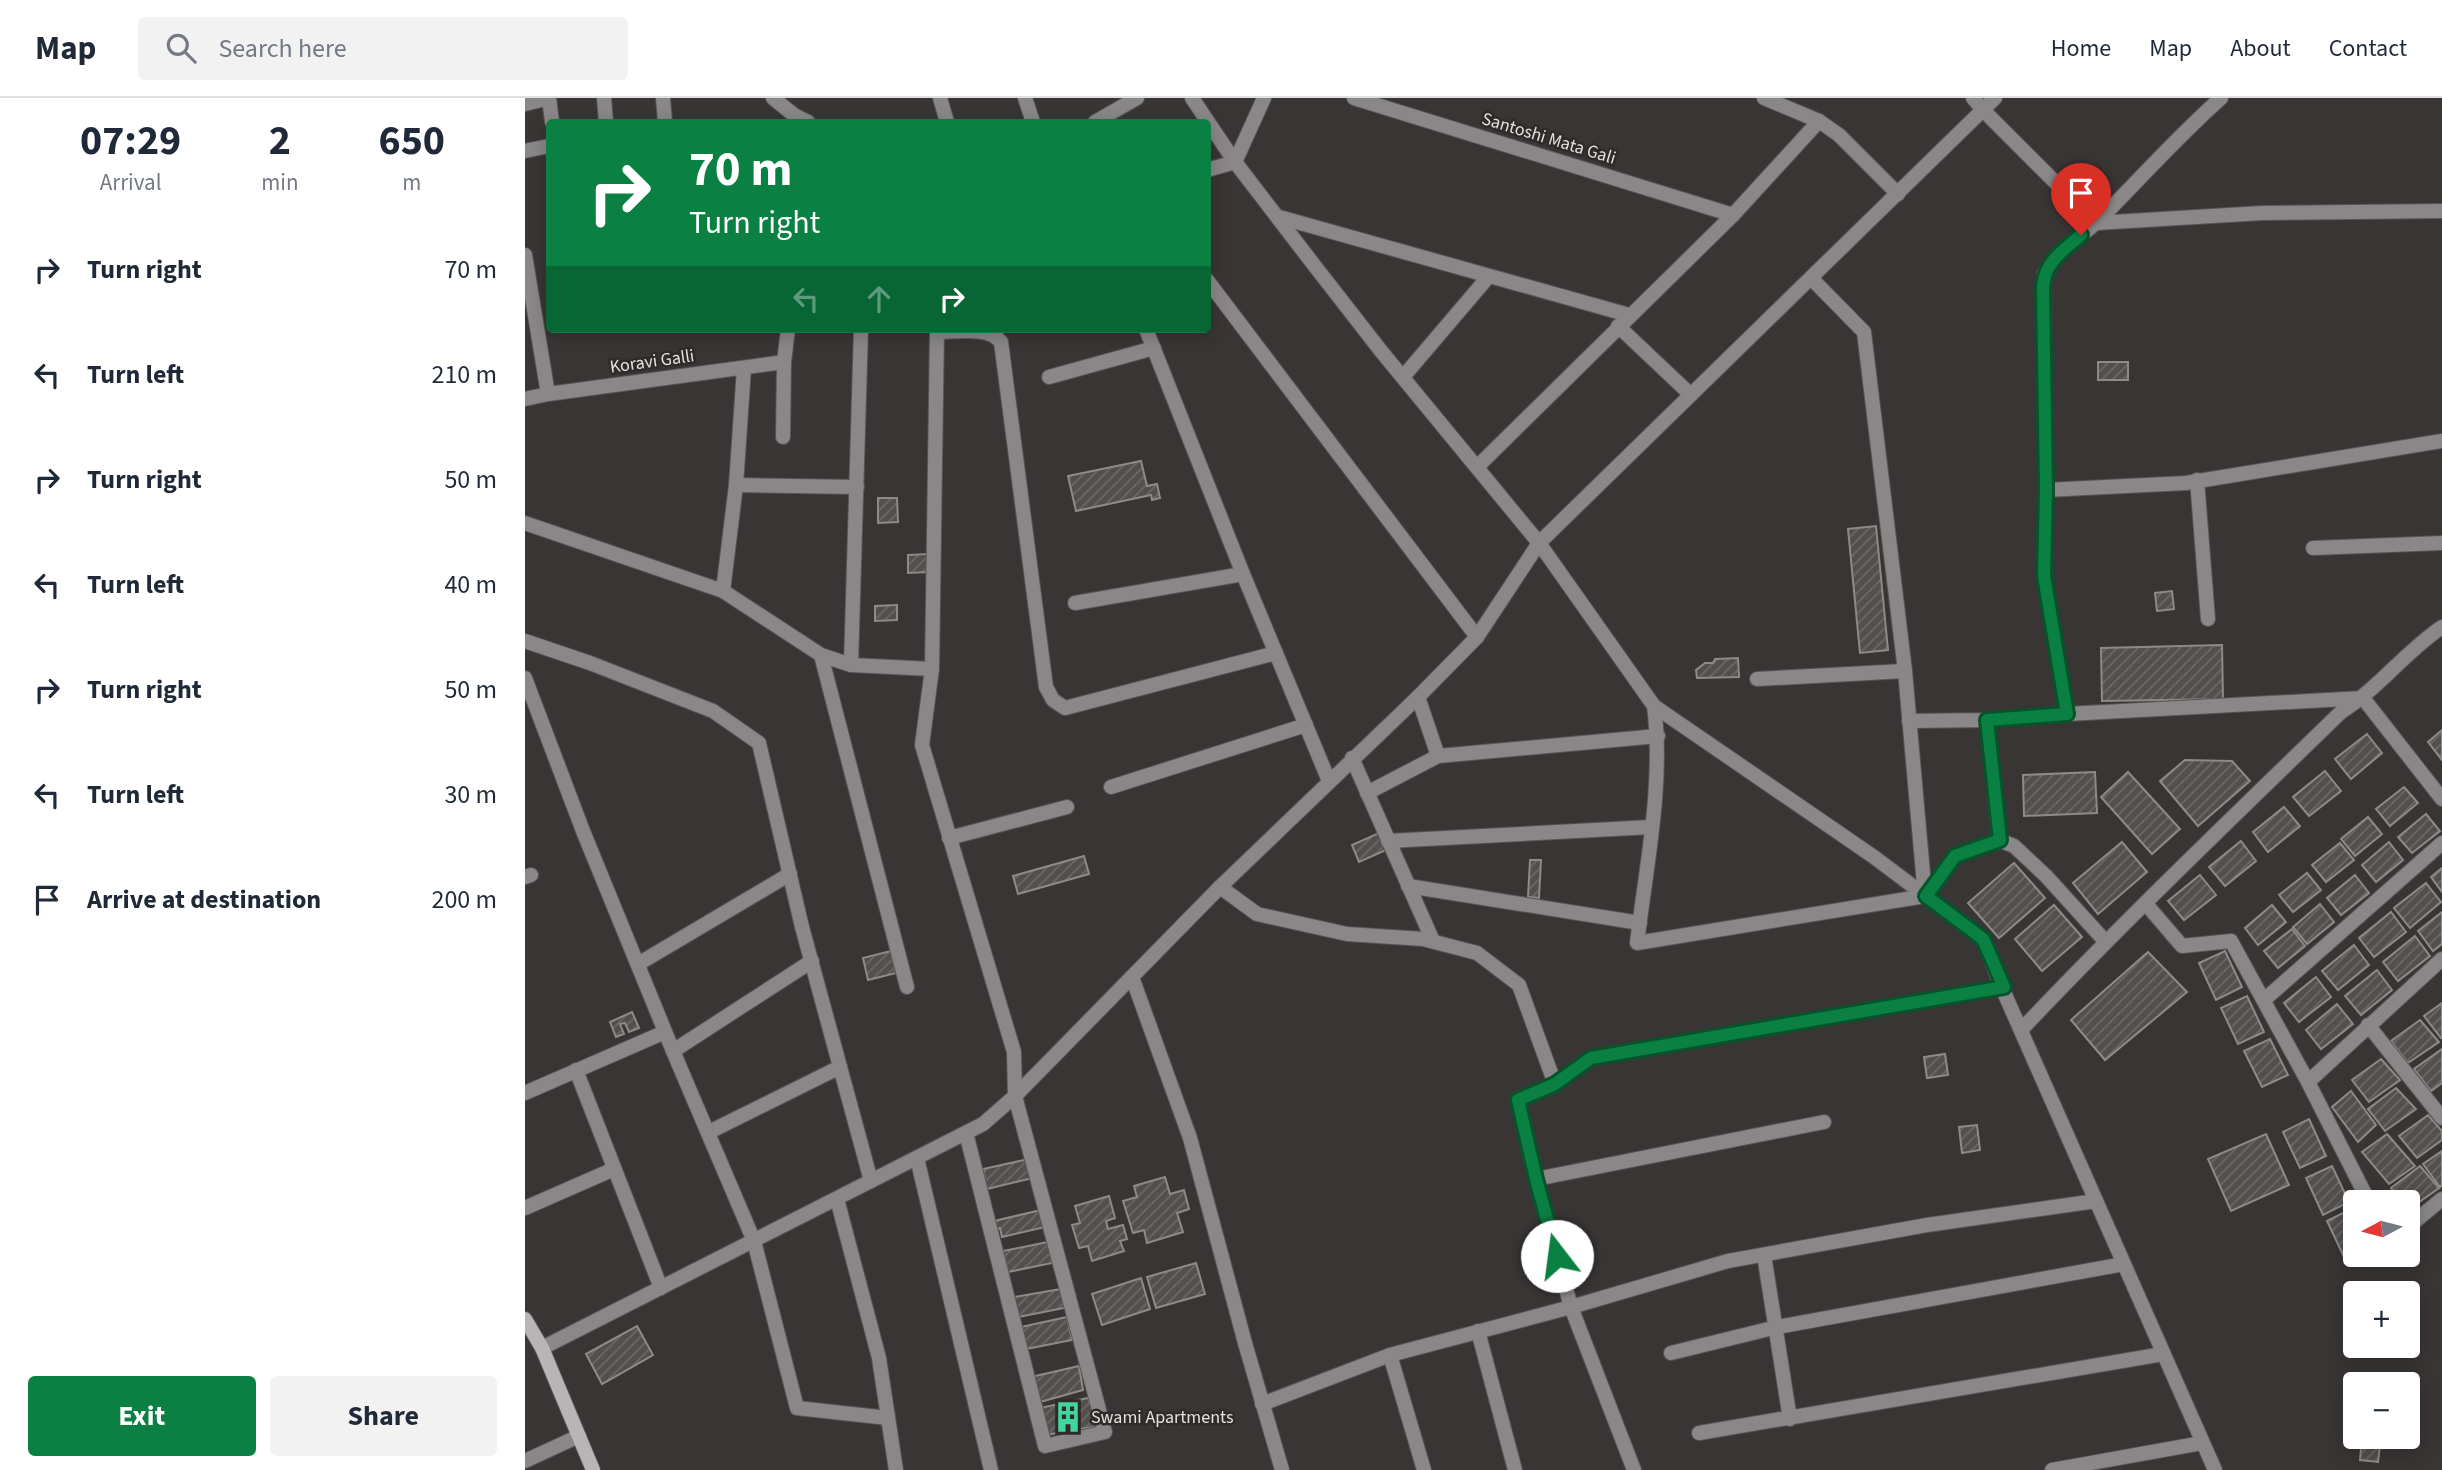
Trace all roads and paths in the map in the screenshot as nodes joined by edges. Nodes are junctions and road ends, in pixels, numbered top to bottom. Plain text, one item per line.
1 (604, 98) edge
2 (663, 98) edge
3 (773, 98) edge
4 (940, 98) edge
5 (1025, 98) edge
6 (1137, 98) edge
7 (1192, 98) edge
8 (1264, 98) edge
9 (1354, 98) edge
10 (1764, 98) edge
11 (1995, 98) edge
12 (2221, 98) edge
13 (525, 104) edge
14 (1978, 104) edge
15 (552, 119) edge
16 (606, 119) edge
17 (665, 119) edge
18 (802, 119) edge
19 (946, 119) edge
20 (1032, 119) edge
21 (1100, 119) edge
22 (1206, 119) edge
23 (1819, 121) junction
24 (1211, 126) edge
25 (546, 147) edge
26 (525, 151) edge
27 (1235, 162) junction
28 (1211, 169) edge
29 (1898, 194) junction
30 (2442, 211) edge
31 (1733, 215) junction
32 (1279, 217) junction
33 (2096, 223) junction
34 (525, 255) edge
35 (1489, 276) junction
36 (1812, 279) junction
37 (1211, 285) edge
38 (1629, 315) junction
39 (1618, 326) junction
40 (788, 333) edge
41 (861, 333) edge
42 (937, 333) edge
43 (988, 333) edge
44 (1148, 333) edge
45 (1154, 348) junction
46 (784, 362) junction
47 (744, 368) junction
48 (1049, 377) dead end
49 (1403, 377) junction
50 (548, 394) junction
51 (1691, 394) junction
52 (525, 399) edge
53 (783, 437) dead end
54 (2442, 441) edge
55 (1478, 467) junction
56 (2196, 480) junction
57 (736, 485) junction
58 (857, 488) junction
59 (2046, 490) junction
60 (525, 523) edge
61 (1539, 543) junction
62 (2442, 543) edge
63 (2313, 548) dead end
64 (1243, 574) junction
65 (723, 591) junction
66 (1075, 603) dead end
67 (2208, 619) dead end
68 (2442, 627) edge
69 (1477, 636) junction
70 (525, 641) edge
71 (1276, 653) junction
72 (821, 654) junction
73 (852, 665) junction
74 (932, 668) junction
75 (1905, 671) junction
76 (525, 678) edge
77 (1757, 679) dead end
78 (1418, 697) junction
79 (2363, 698) junction
80 (1654, 706) junction
81 (2067, 714) junction
82 (1987, 720) junction
83 (1909, 721) junction
84 (1306, 725) junction
85 (1658, 736) junction
86 (1439, 757) junction
87 (1352, 758) junction
88 (1329, 781) junction
89 (1111, 786) dead end
90 (1367, 793) junction
91 (2442, 799) edge
92 (1067, 807) dead end
93 (1651, 827) junction
94 (949, 838) junction
95 (2000, 840) junction
96 (1388, 841) junction
97 (2442, 843) edge
98 (790, 874) junction
99 (1408, 886) junction
100 (1220, 887) junction
101 (1926, 896) junction
102 (2146, 904) junction
103 (1640, 923) junction
104 (1433, 941) junction
105 (2105, 941) junction
106 (2442, 959) edge
107 (811, 961) junction
108 (638, 964) junction
109 (1132, 976) junction
110 (907, 987) dead end
111 (2004, 987) junction
112 (2264, 1000) junction
113 (2368, 1025) junction
114 (2021, 1030) junction
115 (665, 1032) junction
116 (673, 1051) junction
117 (840, 1067) junction
118 (576, 1070) junction
119 (2308, 1082) junction
120 (1555, 1084) junction
121 (525, 1093) edge
122 (1015, 1096) junction
123 (2442, 1118) edge
124 (1823, 1122) dead end
125 (709, 1132) junction
126 (966, 1133) junction
127 (917, 1158) junction
128 (614, 1169) junction
129 (1536, 1179) junction
130 (871, 1181) junction
131 (2363, 1190) edge
132 (837, 1199) junction
133 (2442, 1199) edge
134 (2096, 1202) junction
135 (525, 1208) edge
136 (2420, 1217) edge
137 (754, 1241) junction
138 (1763, 1255) junction
139 (2124, 1264) junction
140 (661, 1288) junction
141 (1571, 1307) junction
142 (525, 1319) edge
143 (1777, 1327) junction
144 (1478, 1331) junction
145 (542, 1348) junction
146 (1671, 1353) dead end
147 (2163, 1354) junction
148 (1390, 1355) junction
149 (1262, 1404) junction
150 (888, 1418) junction
151 (1790, 1419) junction
152 (1699, 1433) dead end
153 (579, 1436) junction
154 (2202, 1443) junction
155 (525, 1461) edge
156 (593, 1470) edge
157 (896, 1470) edge
158 (991, 1470) edge
159 (1282, 1470) edge
160 (1424, 1470) edge
161 (1515, 1470) edge
162 (1634, 1470) edge
163 (2052, 1470) edge
164 (2215, 1470) edge

1 - 16 street
2 - 17 street
3 - 18 street
4 - 19 street
5 - 20 street
6 - 21 street
7 - 22 street
8 - 27 street
9 - 31 street, Santoshi Mata Gali
10 - 23 street
11 - 14 street
12 - 33 street
13 - 15 street
14 - 29 street
14 - 33 street
23 - 29 street
23 - 31 street
24 - 27 street
25 - 26 street
27 - 28 street
27 - 32 street
29 - 36 street
30 - 33 street
31 - 38 street
32 - 35 street
32 - 49 street
33 - 59 street
34 - 50 street
35 - 38 street
35 - 49 street
36 - 51 street
36 - 75 street
37 - 69 street
38 - 39 street
39 - 51 street
39 - 55 street
40 - 46 street
41 - 58 street
42 - 74 street
43 - 71 street
44 - 45 street
45 - 48 street
45 - 64 street
46 - 47 street, Koravi Galli
46 - 53 street
47 - 50 street, Koravi Galli
47 - 57 street
49 - 55 street
50 - 52 street, Koravi Galli
51 - 61 street
54 - 56 street
55 - 61 street
56 - 59 street
56 - 67 street
57 - 58 street
57 - 65 street
58 - 73 street
59 - 81 street
60 - 65 street
61 - 69 street
61 - 80 street
62 - 63 street
64 - 66 street
64 - 71 street
65 - 72 street
68 - 79 street
69 - 78 street
70 - 98 street
71 - 84 street
72 - 73 street
72 - 110 street
73 - 74 street
74 - 94 street
75 - 77 street
75 - 83 street
76 - 108 street
78 - 86 street
78 - 87 street
79 - 81 street
79 - 91 street
79 - 102 street
80 - 85 street
80 - 101 street
81 - 82 street
82 - 83 street
82 - 95 street
83 - 101 street
84 - 88 street
84 - 89 street
85 - 86 street
85 - 93 street
86 - 90 street
87 - 88 street
87 - 90 street
88 - 100 street
90 - 96 street
92 - 94 street
93 - 96 street
93 - 103 street
94 - 122 street
95 - 101 street
95 - 105 street
96 - 99 street
97 - 112 street
98 - 107 street
98 - 108 street
99 - 103 street
99 - 104 street
100 - 104 street
100 - 109 street
101 - 103 street
101 - 111 street
102 - 105 street
102 - 112 street
104 - 120 street
105 - 114 street
106 - 113 street
107 - 116 street
107 - 117 street
108 - 115 street
109 - 122 street
109 - 149 street
111 - 114 street
111 - 120 street
112 - 119 street
113 - 119 street
113 - 123 street
114 - 134 street
115 - 116 street
115 - 118 street
116 - 125 street
117 - 125 street
117 - 130 street
118 - 121 street
118 - 128 street
119 - 131 street
120 - 129 street
122 - 126 street
122 - 126 street
124 - 129 street
125 - 137 street
126 - 127 street
127 - 130 street
127 - 158 street
128 - 135 street
128 - 140 street
129 - 141 street
130 - 132 street
132 - 137 street
132 - 150 street
133 - 136 street
134 - 138 street
134 - 139 street
137 - 140 street
137 - 150 street
138 - 141 street
138 - 143 street
139 - 143 street
139 - 147 street
140 - 145 street
141 - 144 street
141 - 162 street
142 - 145 main road
143 - 146 street
143 - 151 street
144 - 148 street
144 - 161 street
145 - 153 main road
147 - 151 street
147 - 154 street
148 - 149 street
148 - 160 street
149 - 159 street
150 - 157 street
151 - 152 street
153 - 155 street
153 - 156 main road
154 - 163 street
154 - 164 street

